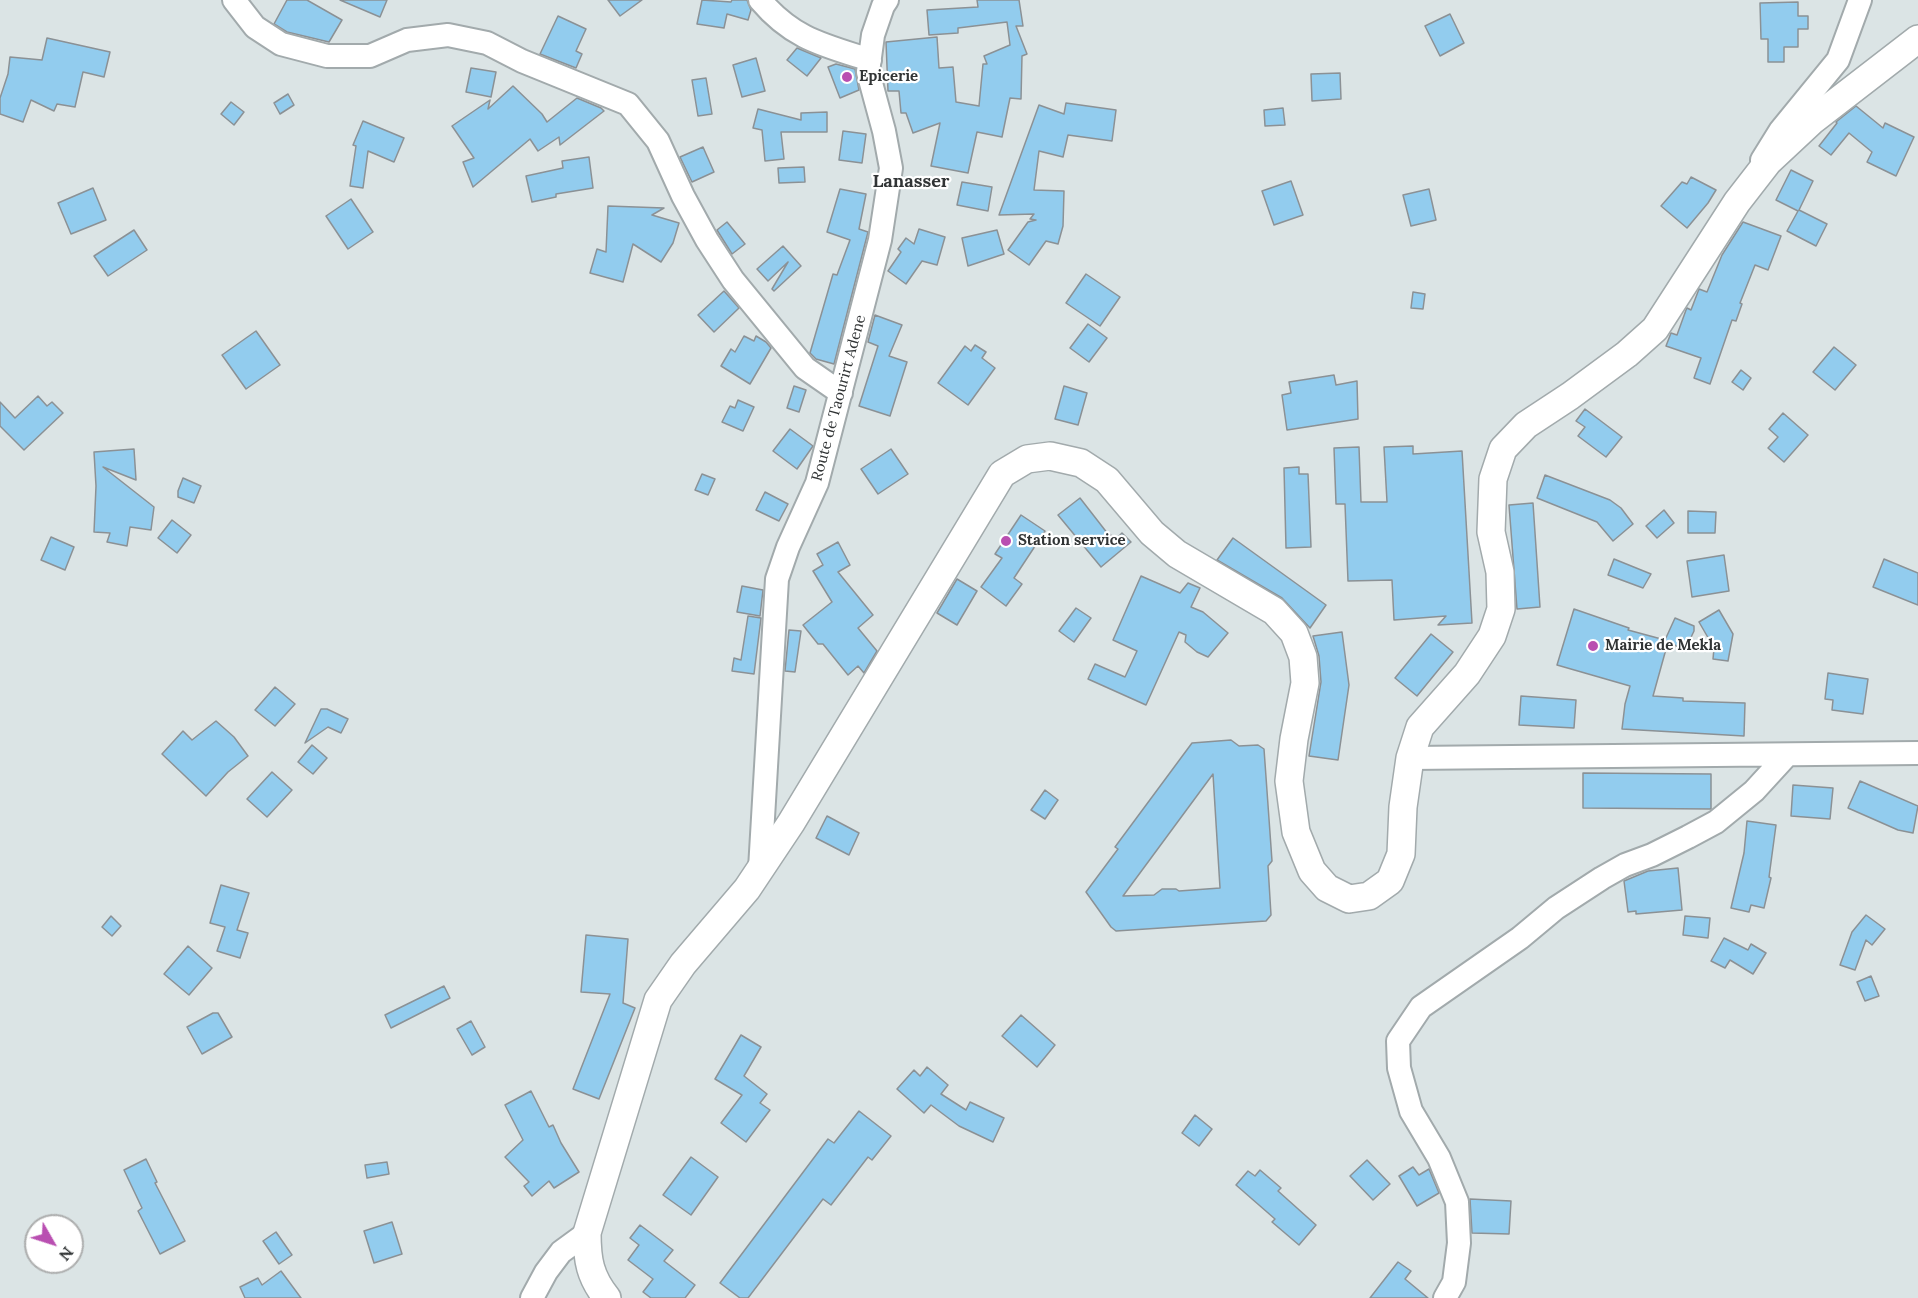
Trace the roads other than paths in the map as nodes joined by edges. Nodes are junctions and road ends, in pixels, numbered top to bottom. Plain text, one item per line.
1 (234, 0) edge
2 (760, 0) edge
3 (887, 0) edge
4 (1860, 0) edge
5 (1918, 39) edge
6 (870, 60) junction
7 (1737, 202) junction
8 (841, 393) junction
9 (1918, 753) edge
10 (1786, 755) junction
11 (1410, 758) junction
12 (760, 869) junction
13 (586, 1233) junction
14 (532, 1298) edge
15 (607, 1298) edge
16 (1445, 1298) edge

1 - 8 street
2 - 6 street
3 - 6 street, Route de Taourirt Adene
4 - 7 street
5 - 7 main road
6 - 8 street, Route de Taourirt Adene
7 - 11 main road
8 - 12 street, Route de Taourirt Adene
9 - 10 street
10 - 11 street
10 - 16 street
11 - 12 main road
12 - 13 main road
13 - 14 street
13 - 15 main road

